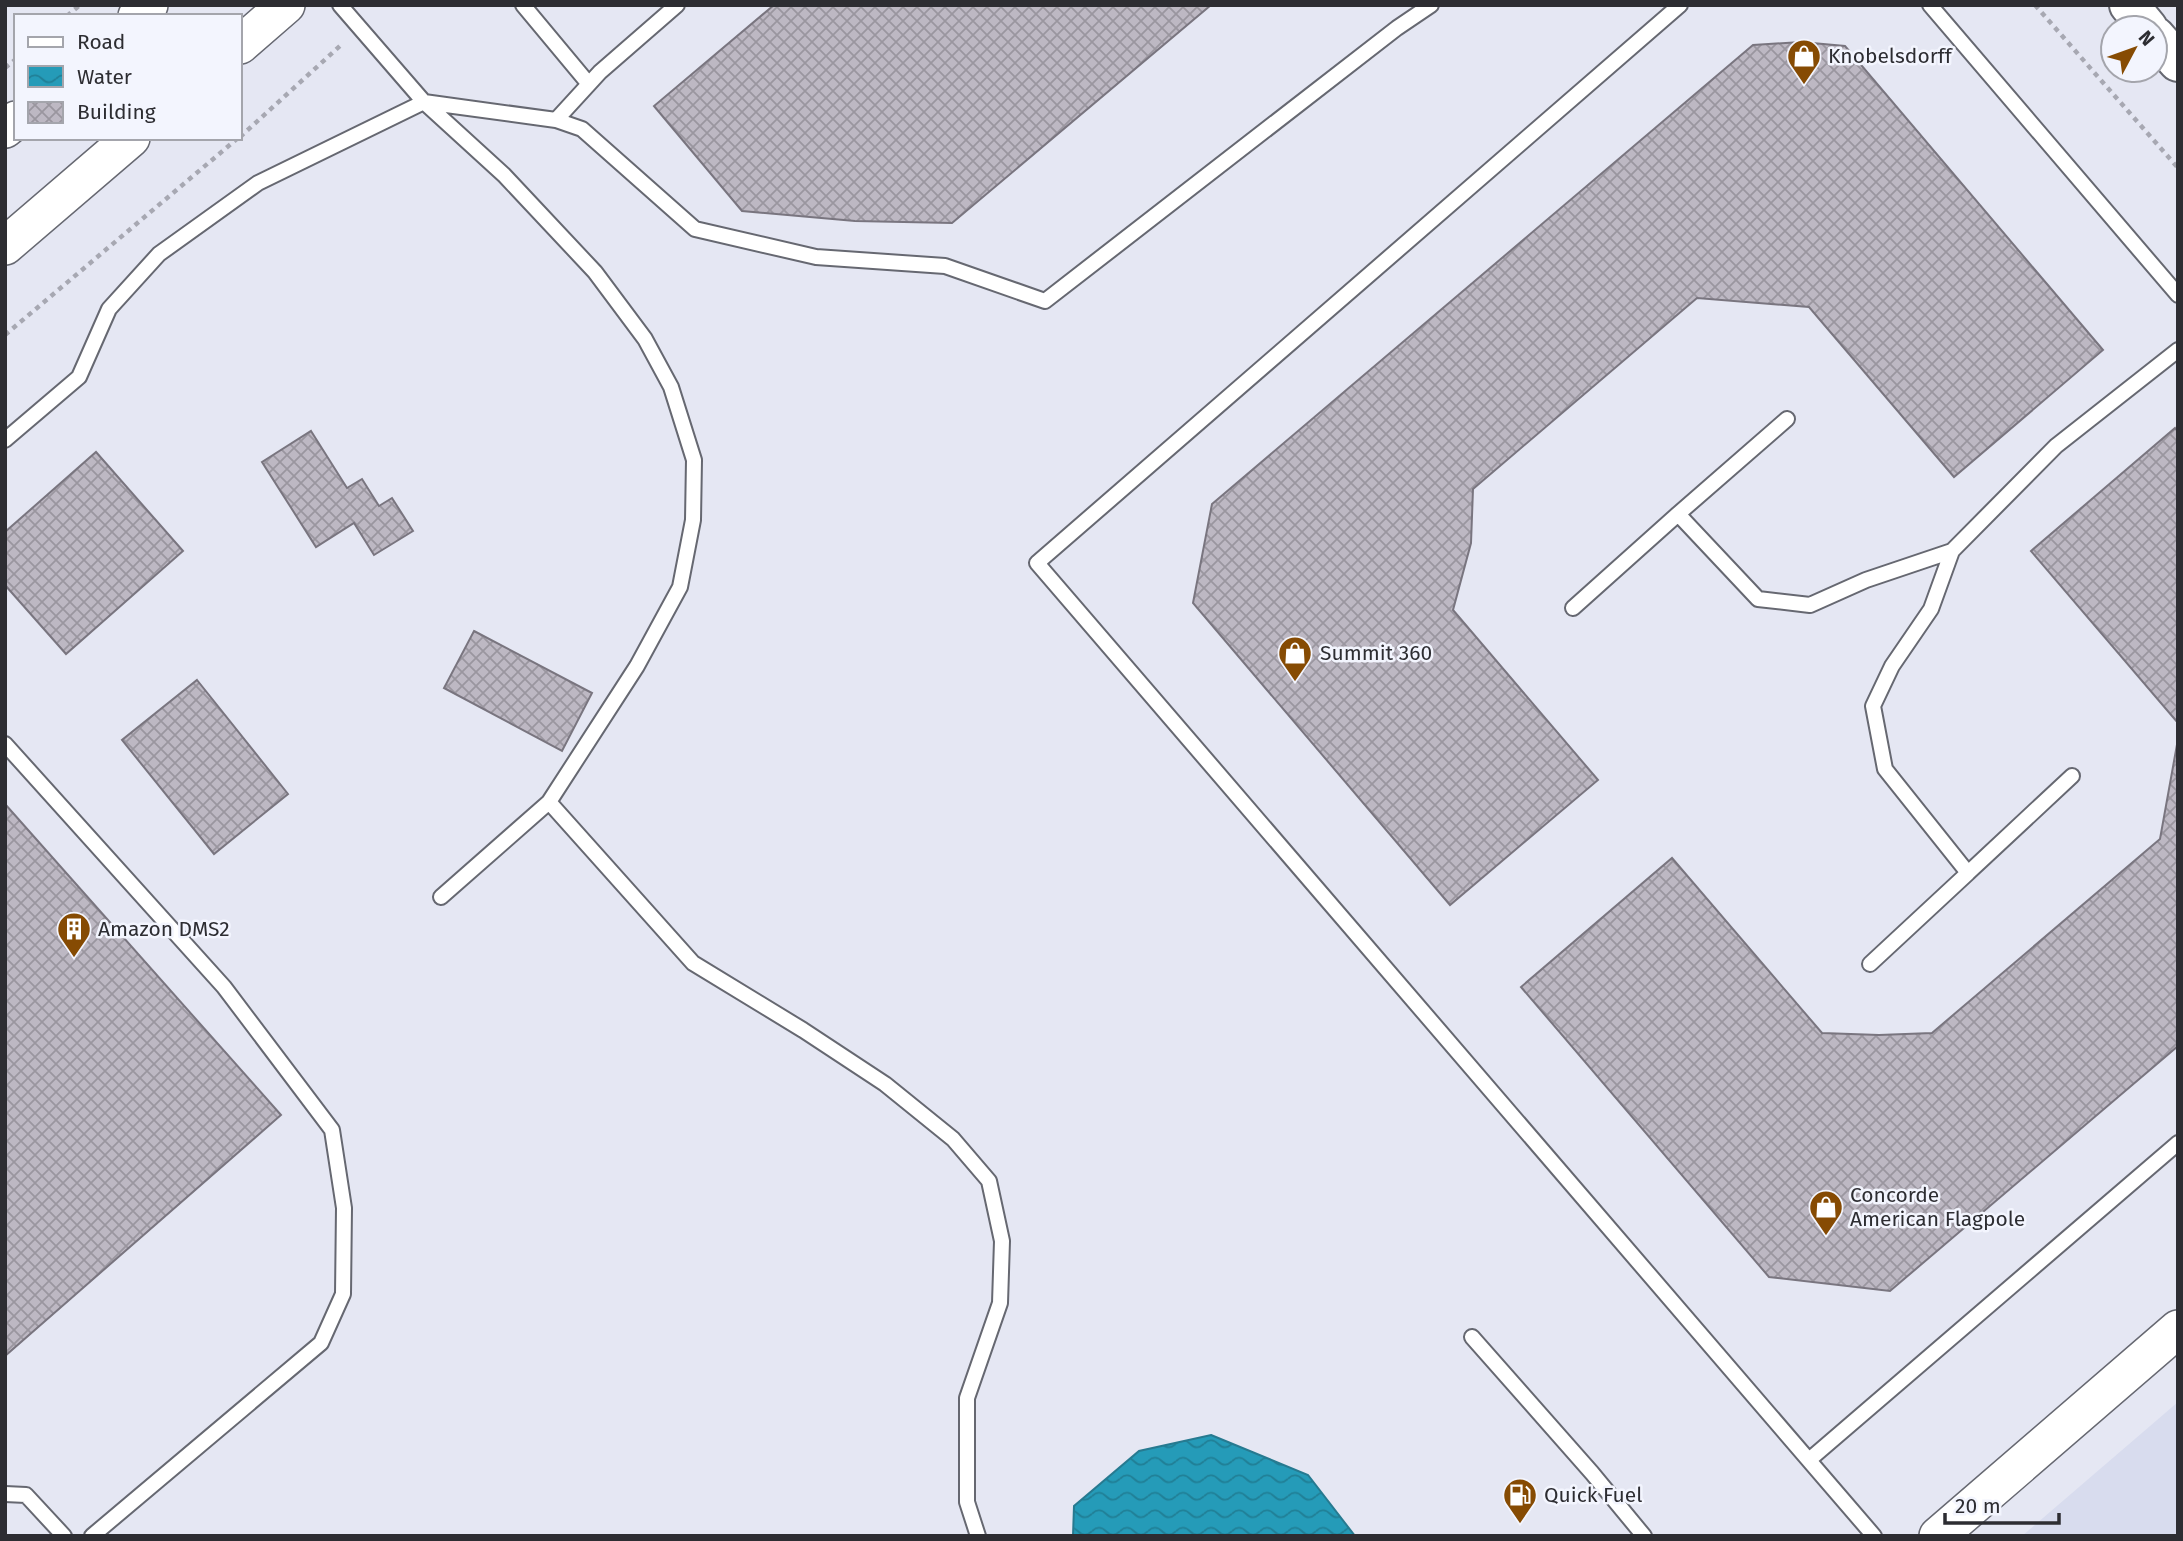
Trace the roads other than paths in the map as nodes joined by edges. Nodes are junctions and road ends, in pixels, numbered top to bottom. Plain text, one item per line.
1 (286, 5) edge
2 (340, 5) edge
3 (523, 5) edge
4 (677, 5) edge
5 (1431, 5) edge
6 (1680, 5) edge
7 (1930, 5) edge
8 (242, 43) edge
9 (588, 83) junction
10 (424, 102) junction
11 (556, 120) junction
12 (129, 140) edge
13 (5, 246) edge
14 (2178, 295) edge
15 (2178, 350) edge
16 (1787, 419) dead end
17 (5, 440) edge
18 (1678, 514) junction
19 (1952, 551) junction
20 (1573, 608) dead end
21 (5, 744) edge
22 (2072, 776) dead end
23 (549, 802) junction
24 (1968, 873) junction
25 (441, 897) dead end
26 (1870, 964) dead end
27 (2178, 1143) edge
28 (2178, 1329) edge
29 (1472, 1337) dead end
30 (1809, 1460) junction
31 (5, 1494) edge
32 (64, 1536) edge
33 (92, 1536) edge
34 (978, 1536) edge
35 (1644, 1536) edge
36 (1874, 1536) edge
37 (1938, 1536) edge

1 - 8 street
2 - 10 lane
3 - 9 lane
4 - 9 lane
5 - 11 lane
6 - 30 lane
7 - 14 lane
9 - 11 lane
10 - 11 lane
10 - 17 lane
10 - 23 lane
12 - 13 street
15 - 19 lane
16 - 18 lane
18 - 19 lane
18 - 20 lane
19 - 24 lane
21 - 33 lane
22 - 24 lane
23 - 25 lane
23 - 34 lane
24 - 26 lane
27 - 30 lane
28 - 37 street
29 - 35 lane
30 - 36 lane
31 - 32 lane

